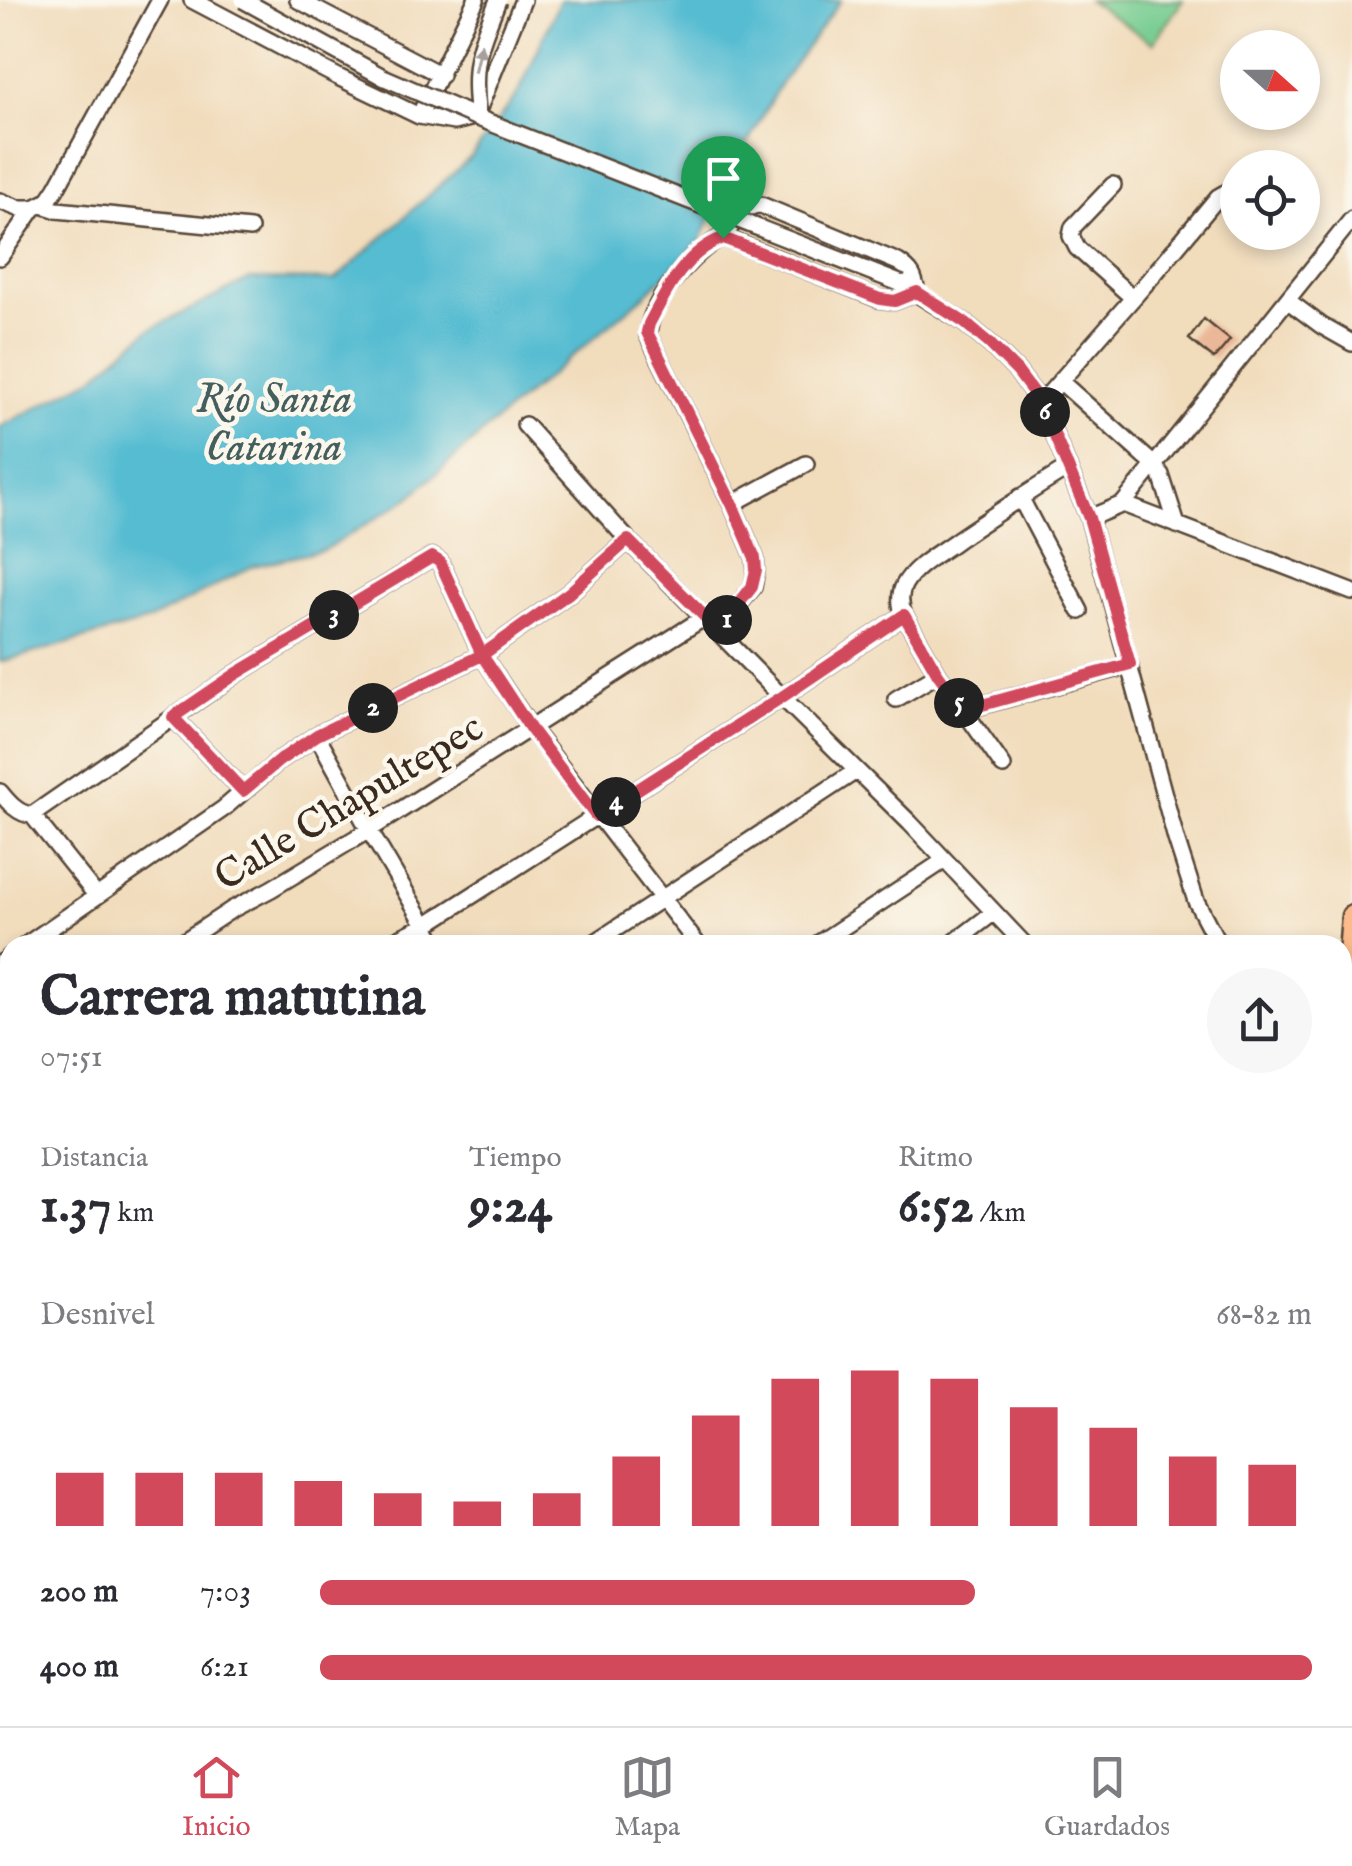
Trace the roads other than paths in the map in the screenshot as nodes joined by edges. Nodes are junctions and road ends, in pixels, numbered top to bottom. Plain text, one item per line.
1 (160, 0) edge
2 (192, 0) edge
3 (243, 0) edge
4 (298, 0) edge
5 (476, 0) edge
6 (498, 0) edge
7 (523, 0) edge
8 (440, 74) junction
9 (419, 116) junction
10 (478, 118) junction
11 (1113, 185) dead end
12 (1220, 196) edge
13 (0, 200) edge
14 (38, 207) junction
15 (1352, 218) edge
16 (250, 229) dead end
17 (723, 238) junction
18 (0, 257) edge
19 (909, 288) junction
20 (1133, 298) junction
21 (1287, 300) junction
22 (1352, 343) edge
23 (1060, 381) junction
24 (1041, 403) junction
25 (525, 425) dead end
26 (806, 464) dead end
27 (1153, 464) junction
28 (1068, 468) junction
29 (1020, 498) junction
30 (732, 504) junction
31 (1123, 504) junction
32 (1089, 518) junction
33 (1176, 525) junction
34 (628, 540) junction
35 (1352, 592) edge
36 (1080, 611) dead end
37 (904, 615) junction
38 (705, 618) junction
39 (718, 630) junction
40 (482, 655) junction
41 (1130, 664) junction
42 (938, 674) junction
43 (782, 697) junction
44 (896, 699) dead end
45 (964, 710) junction
46 (173, 717) junction
47 (530, 728) junction
48 (317, 735) junction
49 (1003, 766) dead end
50 (856, 771) junction
51 (243, 791) junction
52 (0, 792) edge
53 (32, 815) junction
54 (596, 816) junction
55 (369, 830) junction
56 (946, 860) junction
57 (96, 896) junction
58 (663, 899) junction
59 (993, 913) junction
60 (426, 925) junction
61 (40, 935) edge
62 (193, 935) edge
63 (406, 935) edge
64 (432, 935) edge
65 (607, 935) edge
66 (690, 935) edge
67 (831, 935) edge
68 (963, 935) edge
69 (1015, 935) edge
70 (1214, 935) edge

1 - 14 street
2 - 9 street
3 - 10 street, bridge
4 - 8 street
5 - 8 street
10 -> 6 street, bridge
7 - 9 street
8 - 9 street
10 - 19 street, bridge
11 - 20 street
12 - 20 street
13 - 14 street
14 - 16 street
14 - 18 street
15 - 21 street
17 - 19 street
17 - 19 street
17 - 30 street
19 - 24 street
20 - 23 street
21 - 22 street
21 - 27 street
23 - 24 street
23 - 27 street
24 - 28 street
25 - 34 street
26 - 30 street
27 - 31 street
27 - 33 street
28 - 29 street
28 - 32 street
29 - 36 street
29 - 37 street
30 - 39 street
31 - 32 street
31 - 33 street
32 - 41 street
33 - 35 street
34 - 38 street
34 - 40 street
37 - 42 street
37 - 43 street
38 - 39 street
38 - 47 street, Calle Chapultepec
39 - 43 street
40 - 46 street
40 - 47 street
40 - 48 street
41 - 45 street
41 - 70 street
42 - 44 street
42 - 45 street
43 - 50 street
43 - 54 street
45 - 49 street
46 - 51 street
46 - 53 street
47 - 54 street
47 - 55 street, Calle Chapultepec
48 - 51 street
48 - 55 street
50 - 56 street
50 - 58 street
51 - 57 street
52 - 53 street
53 - 57 street
54 - 58 street
54 - 60 street
55 - 60 street
55 - 62 street, Calle Chapultepec
56 - 59 street
56 - 67 street
57 - 61 street
58 - 65 street
58 - 66 street
59 - 68 street
59 - 69 street
60 - 63 street
60 - 64 street

